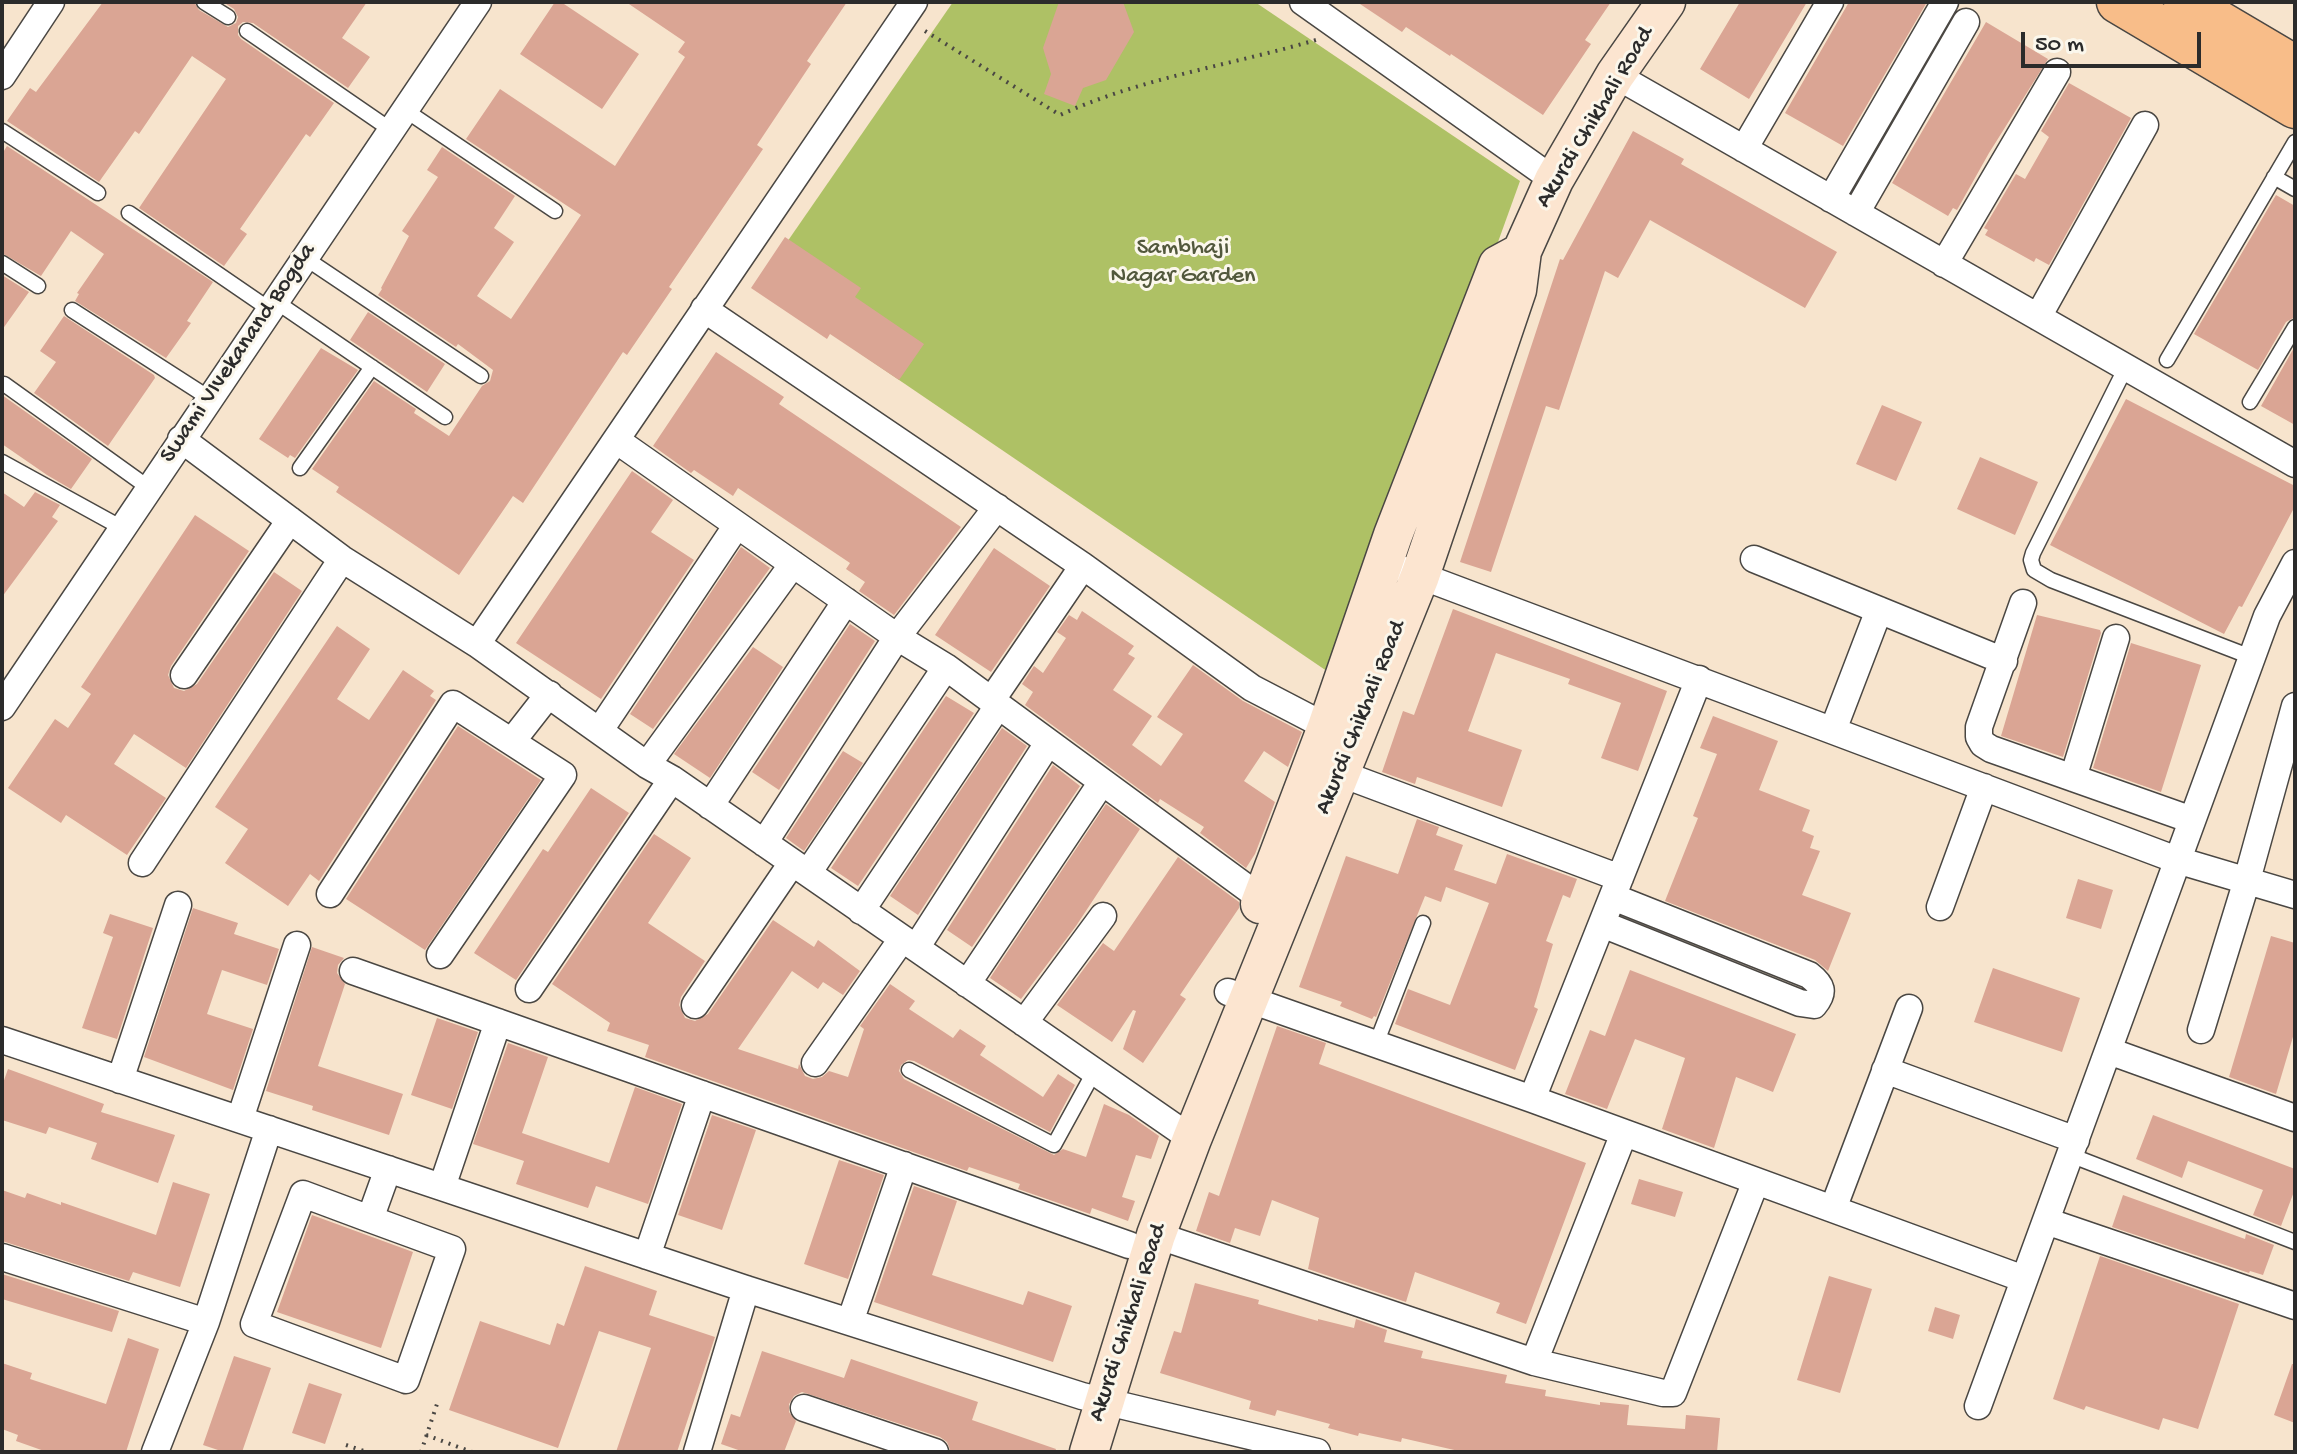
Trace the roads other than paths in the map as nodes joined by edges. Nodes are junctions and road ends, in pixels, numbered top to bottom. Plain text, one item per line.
1 (51, 2) edge
2 (204, 2) edge
3 (478, 2) edge
4 (1303, 2) edge
5 (1666, 2) edge
6 (1830, 2) edge
7 (1945, 2) edge
8 (2118, 2) edge
9 (2185, 2) edge
10 (908, 10) edge
11 (228, 17) dead end
12 (1341, 19) edge
13 (1966, 22) dead end
14 (247, 31) dead end
15 (2295, 67) edge
16 (2057, 72) dead end
17 (1615, 75) junction
18 (2, 76) edge
19 (2295, 107) edge
20 (398, 120) junction
21 (2145, 125) dead end
22 (2, 131) edge
23 (2295, 142) edge
24 (1744, 149) junction
25 (2274, 177) junction
26 (1554, 180) junction
27 (2295, 189) edge
28 (98, 193) dead end
29 (1831, 199) junction
30 (555, 211) dead end
31 (129, 213) dead end
32 (1856, 213) junction
33 (1522, 252) junction
34 (305, 258) junction
35 (2, 263) edge
36 (1944, 264) junction
37 (38, 286) dead end
38 (272, 305) junction
39 (704, 309) junction
40 (72, 310) dead end
41 (2038, 317) junction
42 (2295, 327) edge
43 (2167, 360) dead end
44 (372, 367) junction
45 (2126, 367) junction
46 (481, 376) dead end
47 (4, 384) edge
48 (209, 398) junction
49 (2250, 402) dead end
50 (445, 417) dead end
51 (181, 439) junction
52 (616, 440) junction
53 (2, 462) edge
54 (2295, 464) edge
55 (300, 468) dead end
56 (149, 488) junction
57 (997, 507) junction
58 (290, 520) junction
59 (737, 525) junction
60 (122, 528) junction
61 (342, 559) junction
62 (1754, 559) dead end
63 (1384, 561) junction
64 (2295, 563) edge
65 (793, 564) junction
66 (1083, 566) junction
67 (1420, 576) junction
68 (846, 601) junction
69 (2023, 603) dead end
70 (1879, 610) junction
71 (897, 637) junction
72 (2116, 638) dead end
73 (477, 644) junction
74 (2251, 657) junction
75 (2004, 661) junction
76 (946, 667) junction
77 (11, 674) edge
78 (184, 675) dead end
79 (1699, 679) junction
80 (549, 694) junction
81 (994, 704) junction
82 (2, 707) edge
83 (2293, 720) edge
84 (1342, 729) junction
85 (600, 730) junction
86 (1833, 730) junction
87 (513, 740) junction
88 (1048, 743) junction
89 (647, 765) junction
90 (1339, 773) junction
91 (2073, 778) junction
92 (672, 779) junction
93 (1102, 782) junction
94 (1984, 787) junction
95 (710, 806) junction
96 (2192, 820) junction
97 (764, 843) junction
98 (2177, 860) junction
99 (142, 863) dead end
100 (800, 868) junction
101 (2247, 880) junction
102 (1616, 887) junction
103 (330, 894) dead end
104 (2295, 895) edge
105 (1262, 899) junction
106 (178, 905) dead end
107 (1940, 907) dead end
108 (861, 911) junction
109 (1103, 916) dead end
110 (1423, 923) dead end
111 (1602, 924) junction
112 (909, 944) junction
113 (297, 945) dead end
114 (440, 955) dead end
115 (353, 971) dead end
116 (967, 984) junction
117 (529, 989) dead end
118 (1238, 995) junction
119 (695, 1005) dead end
120 (1909, 1008) dead end
121 (498, 1022) junction
122 (1024, 1023) junction
123 (2201, 1030) dead end
124 (2, 1040) edge
125 (1376, 1044) junction
126 (2109, 1051) junction
127 (815, 1063) dead end
128 (909, 1070) dead end
129 (1885, 1070) junction
130 (1094, 1072) junction
131 (120, 1080) junction
132 (702, 1094) junction
133 (1532, 1099) junction
134 (2295, 1118) edge
135 (240, 1119) junction
136 (269, 1129) junction
137 (1624, 1133) junction
138 (1184, 1134) junction
139 (2073, 1147) junction
140 (904, 1165) junction
141 (388, 1169) junction
142 (1756, 1181) junction
143 (442, 1187) junction
144 (1833, 1209) junction
145 (370, 1219) junction
146 (2046, 1221) junction
147 (1143, 1240) junction
148 (2295, 1242) edge
149 (647, 1256) junction
150 (2, 1257) edge
151 (2024, 1279) junction
152 (746, 1289) junction
153 (2295, 1306) edge
154 (206, 1322) junction
155 (850, 1322) junction
156 (1534, 1362) junction
157 (1093, 1398) junction
158 (1978, 1406) dead end
159 (804, 1408) dead end
160 (155, 1452) edge
161 (697, 1452) edge
162 (935, 1452) edge
163 (1066, 1452) edge
164 (1089, 1452) edge
165 (1317, 1452) edge

1 - 18 street
2 - 11 lane
3 - 20 street, Swami VIvekanand Bogda
4 - 12 street
5 - 17 main road, Akurdi Chikhali Road
6 - 24 street
7 - 29 street
8 - 19 main road
9 - 15 main road
10 - 39 street
12 - 26 street
13 - 32 street
14 - 20 lane
16 - 36 street
17 - 24 street
17 - 26 main road, Akurdi Chikhali Road
20 - 30 lane
20 - 34 street, Swami VIvekanand Bogda
21 - 41 street
22 - 28 lane
23 - 25 lane
24 - 29 street
25 - 27 lane
25 - 43 lane
26 - 33 main road, Akurdi Chikhali Road
29 - 32 street
31 - 38 lane
32 - 36 street
33 - 63 main road
33 - 67 main road, Akurdi Chikhali Road
34 - 38 street, Swami VIvekanand Bogda
34 - 46 lane
35 - 37 lane
36 - 41 street
38 - 44 lane
38 - 48 street, Swami VIvekanand Bogda
39 - 52 street
39 - 57 street
40 - 48 lane
41 - 45 street
42 - 49 lane
44 - 50 lane
44 - 55 lane
45 - 54 street
45 - 74 lane
47 - 56 lane
48 - 51 street, Swami VIvekanand Bogda
51 - 56 street, Swami VIvekanand Bogda
51 - 58 street
52 - 59 street
52 - 73 street
53 - 60 lane
56 - 60 street, Swami VIvekanand Bogda
57 - 66 street
57 - 71 street
58 - 61 street
58 - 78 street
59 - 65 street
59 - 85 street
60 - 77 street, Swami VIvekanand Bogda
61 - 73 street
61 - 99 street
62 - 70 street
63 - 67 street
63 - 84 main road
64 - 74 street
65 - 68 street
65 - 89 street
66 - 81 street
66 - 84 street
67 - 79 street
67 - 84 main road, Akurdi Chikhali Road
68 - 71 street
68 - 95 street
69 - 75 street
70 - 75 street
70 - 86 street
71 - 76 street
71 - 97 street
72 - 91 street
73 - 80 street
74 - 96 street
75 - 91 street
76 - 81 street
76 - 100 street
77 - 82 street, Swami VIvekanand Bogda
79 - 86 street
79 - 102 street
80 - 85 street
80 - 87 street
81 - 88 street
81 - 108 street
83 - 101 street
84 - 90 main road, Akurdi Chikhali Road
84 - 105 main road
85 - 89 street
86 - 94 street
87 - 103 street
87 - 114 street
88 - 93 street
88 - 112 street
89 - 92 street
90 - 102 street
90 - 118 main road, Akurdi Chikhali Road
91 - 96 street
92 - 95 street
92 - 117 street
93 - 105 street
93 - 116 street
94 - 98 street
94 - 107 street
95 - 97 street
96 - 98 street
97 - 100 street
98 - 101 street
98 - 126 street
100 - 108 street
100 - 119 street
101 - 104 street
101 - 123 street
102 - 111 street
102 - 111 street
105 - 118 main road
106 - 131 street
108 - 112 street
109 - 122 street
110 - 125 lane
111 - 133 street
112 - 116 street
112 - 127 street
113 - 135 street
115 - 121 street
116 - 122 street
118 - 125 street
118 - 138 main road
120 - 129 street
121 - 132 street
121 - 143 street
122 - 130 street
124 - 131 street
125 - 133 street
126 - 134 street
126 - 139 street
128 - 130 lane
129 - 139 street
129 - 144 street
130 - 138 street
131 - 135 street
132 - 140 street
132 - 149 street
133 - 137 street
135 - 136 street
136 - 141 street
136 - 154 street
137 - 142 street
137 - 156 street
138 - 147 main road
139 - 146 street
139 - 148 lane
140 - 147 street
140 - 155 street
141 - 143 street
141 - 145 street
142 - 144 street
142 - 156 street
143 - 149 street
144 - 151 street
145 - 145 street
146 - 151 street
146 - 153 street
147 - 156 street
147 - 157 main road
149 - 152 street
150 - 154 street
151 - 158 street
152 - 155 street
152 - 161 street
154 - 160 street
155 - 157 street
157 - 163 main road
157 - 164 main road, Akurdi Chikhali Road
157 - 165 street
159 - 162 street

